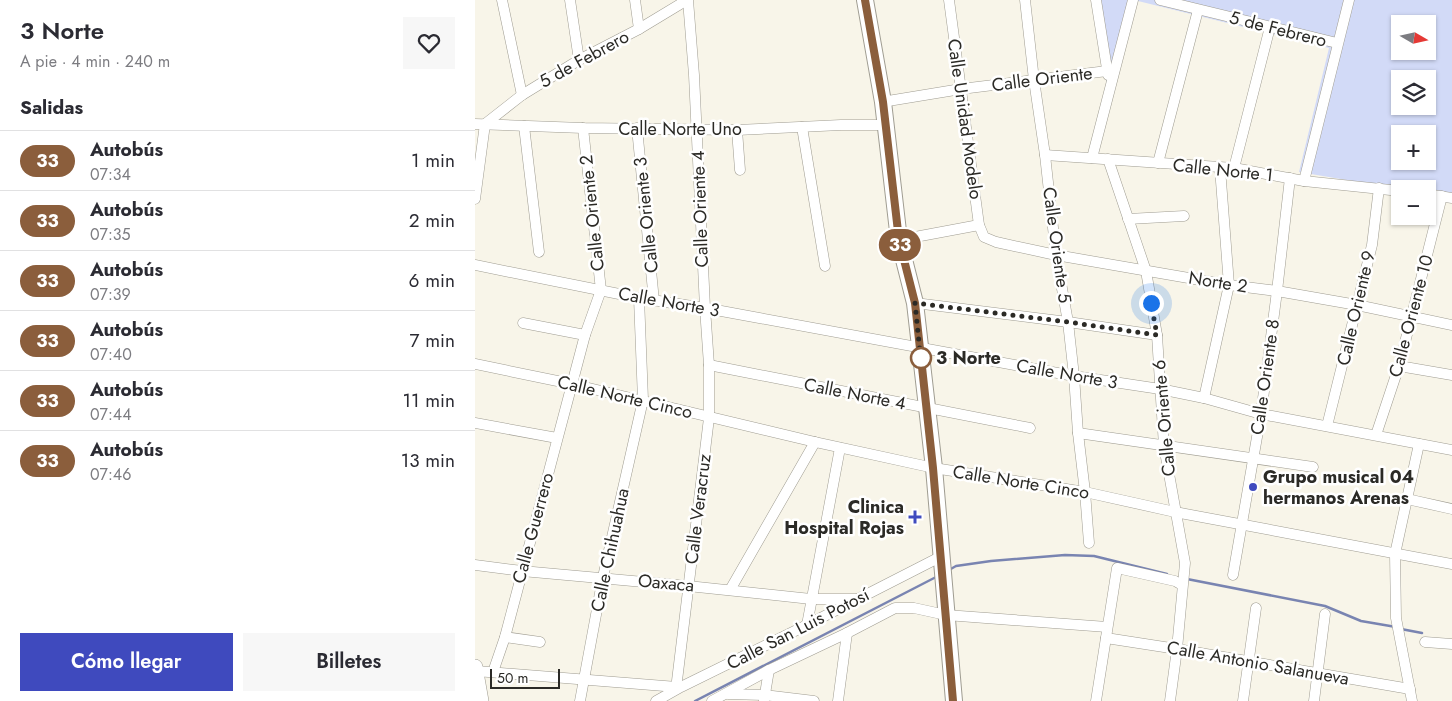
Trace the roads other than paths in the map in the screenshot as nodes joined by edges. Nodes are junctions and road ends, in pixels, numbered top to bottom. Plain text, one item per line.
1 (502, 0) edge
2 (570, 0) edge
3 (635, 0) edge
4 (687, 0) edge
5 (865, 0) edge
6 (949, 0) edge
7 (1025, 0) edge
8 (1096, 0) edge
9 (1133, 0) edge
10 (1160, 0) edge
11 (1349, 0) edge
12 (1198, 10) junction
13 (1270, 27) junction
14 (639, 28) junction
15 (1337, 43) junction
16 (579, 60) junction
17 (1107, 71) junction
18 (1034, 80) junction
19 (1111, 86) junction
20 (961, 89) junction
21 (522, 94) junction
22 (888, 101) dead end
23 (480, 124) edge
24 (885, 125) junction
25 (524, 126) junction
26 (802, 127) junction
27 (583, 128) junction
28 (637, 128) junction
29 (697, 128) junction
30 (737, 130) junction
31 (1045, 155) junction
32 (1092, 158) junction
33 (1108, 159) junction
34 (1159, 163) junction
35 (1220, 168) junction
36 (1234, 168) junction
37 (740, 170) dead end
38 (1290, 178) junction
39 (1304, 180) junction
40 (1379, 188) junction
41 (1391, 190) edge
42 (1447, 197) edge
43 (475, 199) edge
44 (1184, 216) dead end
45 (1128, 219) junction
46 (979, 225) junction
47 (984, 237) joint
48 (899, 240) junction
49 (539, 252) dead end
50 (1056, 255) junction
51 (475, 265) edge
52 (825, 266) dead end
53 (1146, 270) junction
54 (1229, 285) junction
55 (601, 290) junction
56 (1277, 291) junction
57 (639, 298) junction
58 (654, 301) junction
59 (915, 303) junction
60 (1357, 305) junction
61 (705, 308) junction
62 (1411, 317) junction
63 (1068, 322) junction
64 (523, 323) dead end
65 (1452, 325) edge
66 (1157, 335) junction
67 (585, 336) junction
68 (920, 347) junction
69 (475, 364) edge
70 (709, 365) junction
71 (1399, 366) junction
72 (1452, 375) edge
73 (1074, 376) junction
74 (572, 384) junction
75 (1160, 389) junction
76 (1204, 398) junction
77 (643, 400) junction
78 (927, 408) junction
79 (1261, 414) junction
80 (709, 418) junction
81 (475, 423) edge
82 (1327, 426) junction
83 (1030, 428) dead end
84 (1078, 433) junction
85 (1376, 435) junction
86 (557, 438) junction
87 (815, 442) junction
88 (1419, 444) junction
89 (1164, 446) junction
90 (840, 448) junction
91 (1452, 450) edge
92 (1253, 459) junction
93 (1313, 467) dead end
94 (933, 468) junction
95 (1085, 492) junction
96 (1407, 499) junction
97 (1452, 509) edge
98 (1175, 512) junction
99 (1242, 525) junction
100 (1089, 543) dead end
101 (1395, 554) junction
102 (1452, 564) edge
103 (475, 565) edge
104 (942, 568) junction
105 (522, 571) junction
106 (1233, 576) dead end
107 (603, 578) junction
108 (1182, 583) junction
109 (688, 586) junction
110 (730, 590) junction
111 (811, 599) junction
112 (858, 599) junction
113 (1256, 608) dead end
114 (1325, 614) dead end
115 (946, 615) junction
116 (807, 626) junction
117 (1107, 627) junction
118 (847, 633) junction
119 (505, 637) junction
120 (1106, 638) junction
121 (540, 642) dead end
122 (1425, 642) dead end
123 (1452, 644) edge
124 (1177, 649) junction
125 (1249, 661) junction
126 (475, 669) edge
127 (769, 670) junction
128 (493, 672) junction
129 (1317, 673) junction
130 (583, 680) junction
131 (676, 688) junction
132 (1409, 689) junction
133 (726, 694) junction
134 (764, 698) edge
135 (481, 701) edge
136 (580, 701) edge
137 (656, 701) edge
138 (712, 701) edge
139 (814, 701) edge
140 (838, 701) edge
141 (953, 701) edge
142 (1096, 701) edge
143 (1170, 701) edge
144 (1243, 701) edge
145 (1313, 701) edge
146 (1412, 701) edge

1 - 21 street
2 - 16 street
3 - 14 street
4 - 14 street, 5 de Febrero
4 - 29 street, Calle Oriente 4
5 - 24 main road
6 - 20 street, Calle Unidad Modelo
7 - 18 street, Calle Oriente 5
8 - 17 street
9 - 19 street
10 - 12 street, 5 de Febrero
11 - 15 street
12 - 13 street, 5 de Febrero
12 - 34 street
13 - 15 street, 5 de Febrero
13 - 36 street
14 - 16 street, 5 de Febrero
15 - 39 street
16 - 21 street, 5 de Febrero
17 - 18 street, Calle Oriente
17 - 19 street
18 - 20 street, Calle Oriente
18 - 31 street, Calle Oriente 5
19 - 32 street
20 - 22 street, Calle Oriente
20 - 46 street, Calle Unidad Modelo
21 - 23 street, 5 de Febrero
23 - 25 street, Calle Norte Uno
23 - 43 street
24 - 26 street, Calle Norte Uno
24 - 48 main road
25 - 27 street, Calle Norte Uno
25 - 49 street
26 - 30 street, Calle Norte Uno
26 - 52 street
27 - 28 street, Calle Norte Uno
27 - 55 street, Calle Oriente 2
28 - 29 street, Calle Norte Uno
28 - 58 street, Calle Oriente 3
29 - 30 street, Calle Norte Uno
29 - 61 street, Calle Oriente 4
30 - 37 street
31 - 32 street, Calle Norte 1
31 - 50 street, Calle Oriente 5
32 - 33 street, Calle Norte 1
33 - 34 street, Calle Norte 1
33 - 45 street, Calle Oriente 6
34 - 35 street, Calle Norte 1
35 - 36 street, Calle Norte 1
35 - 54 street
36 - 38 street, Calle Norte 1
38 - 39 street, Calle Norte 1
38 - 56 street, Calle Oriente 8
39 - 40 street, Calle Norte 1
40 - 41 street, Calle Norte 1
40 - 60 street, Calle Oriente 9
42 - 62 street, Calle Oriente 10
44 - 45 street
45 - 53 street, Calle Oriente 6
46 - 47 street, Calle Unidad Modelo
46 - 48 street
47 - 50 street, Norte 2
48 - 59 main road
50 - 53 street, Norte 2
50 - 63 street, Calle Oriente 5
51 - 55 street, Calle Norte 3
53 - 54 street, Norte 2
53 - 66 street, Calle Oriente 6
54 - 56 street, Norte 2
54 - 76 street
55 - 57 street, Calle Norte 3
55 - 67 street, Calle Oriente 2
56 - 60 street, Norte 2
56 - 79 street, Calle Oriente 8
57 - 58 street, Calle Norte 3
57 - 77 street, Calle Chihuahua
58 - 61 street, Calle Norte 3
59 - 63 street
59 - 68 main road
60 - 62 street, Norte 2
60 - 82 street, Calle Oriente 9
61 - 68 street, Calle Norte 3
61 - 70 street, Calle Oriente 4
62 - 65 street, Norte 2
62 - 71 street, Calle Oriente 10
63 - 66 street
63 - 73 street, Calle Oriente 5
64 - 67 street
66 - 75 street, Calle Oriente 6
67 - 74 street, Calle Oriente 2
68 - 73 street, Calle Norte 3
68 - 78 main road
69 - 74 street, Calle Norte Cinco
70 - 78 street, Calle Norte 4
70 - 80 street, Calle Oriente 4
71 - 72 street
71 - 85 street, Calle Oriente 10
73 - 75 street, Calle Norte 3
73 - 84 street, Calle Oriente 5
74 - 77 street, Calle Norte Cinco
74 - 86 street, Calle Guerrero
75 - 76 street, Calle Norte 3
75 - 89 street, Calle Oriente 6
76 - 79 street, Calle Norte 3
77 - 80 street, Calle Norte Cinco
77 - 107 street, Calle Chihuahua
78 - 83 street, Calle Norte 4
78 - 94 main road
79 - 82 street, Calle Norte 3
79 - 92 street, Calle Oriente 8
80 - 87 street, Calle Norte Cinco
80 - 109 street, Calle Veracruz
81 - 86 street
82 - 85 street, Calle Norte 3
84 - 89 street
84 - 95 street, Calle Oriente 5
85 - 88 street, Calle Norte 3
86 - 105 street, Calle Guerrero
87 - 90 street, Calle Norte Cinco
87 - 110 street
88 - 91 street, Calle Norte 3
88 - 96 street
89 - 92 street
89 - 98 street, Calle Oriente 6
90 - 94 street, Calle Norte Cinco
90 - 111 street
92 - 93 street
92 - 99 street, Calle Oriente 8
94 - 95 street, Calle Norte Cinco
94 - 104 main road
95 - 98 street, Calle Norte Cinco
95 - 100 street, Calle Oriente 5
96 - 97 street
96 - 101 street
98 - 99 street, Calle Norte Cinco
98 - 108 street, Calle Oriente 6
99 - 101 street, Calle Norte Cinco
99 - 106 street, Calle Oriente 8
101 - 102 street, Calle Norte Cinco
101 - 132 street
103 - 105 street, Oaxaca
104 - 112 street, Calle San Luis Potosí
104 - 115 main road
105 - 107 street, Oaxaca
105 - 119 street, Calle Guerrero
107 - 109 street, Oaxaca
107 - 130 street, Calle Chihuahua
108 - 117 street
108 - 124 street, Calle Oriente 6
109 - 110 street, Oaxaca
109 - 131 street, Calle Veracruz
110 - 111 street, Oaxaca
111 - 112 street, Oaxaca
111 - 116 street
112 - 116 street, Calle San Luis Potosí
113 - 125 street
114 - 129 street
115 - 117 street
115 - 118 street, Calle San Luis Potosí
115 - 141 main road
116 - 131 street, Calle San Luis Potosí
117 - 120 street
118 - 127 street, Calle San Luis Potosí
118 - 140 street
119 - 121 street
119 - 128 street, Calle Guerrero
120 - 124 street, Calle Antonio Salanueva
120 - 142 street
122 - 123 street
124 - 125 street, Calle Antonio Salanueva
124 - 143 street, Calle Oriente 6
125 - 129 street, Calle Antonio Salanueva
125 - 144 street
126 - 128 street
126 - 135 main road
127 - 133 street, Calle San Luis Potosí
127 - 134 street
128 - 130 street
129 - 132 street, Calle Antonio Salanueva
129 - 145 street
130 - 131 street
130 - 136 street, Calle Chihuahua
131 - 137 street, Calle San Luis Potosí
132 - 146 street
133 - 134 street
133 - 138 street, Calle San Luis Potosí
134 - 139 street

